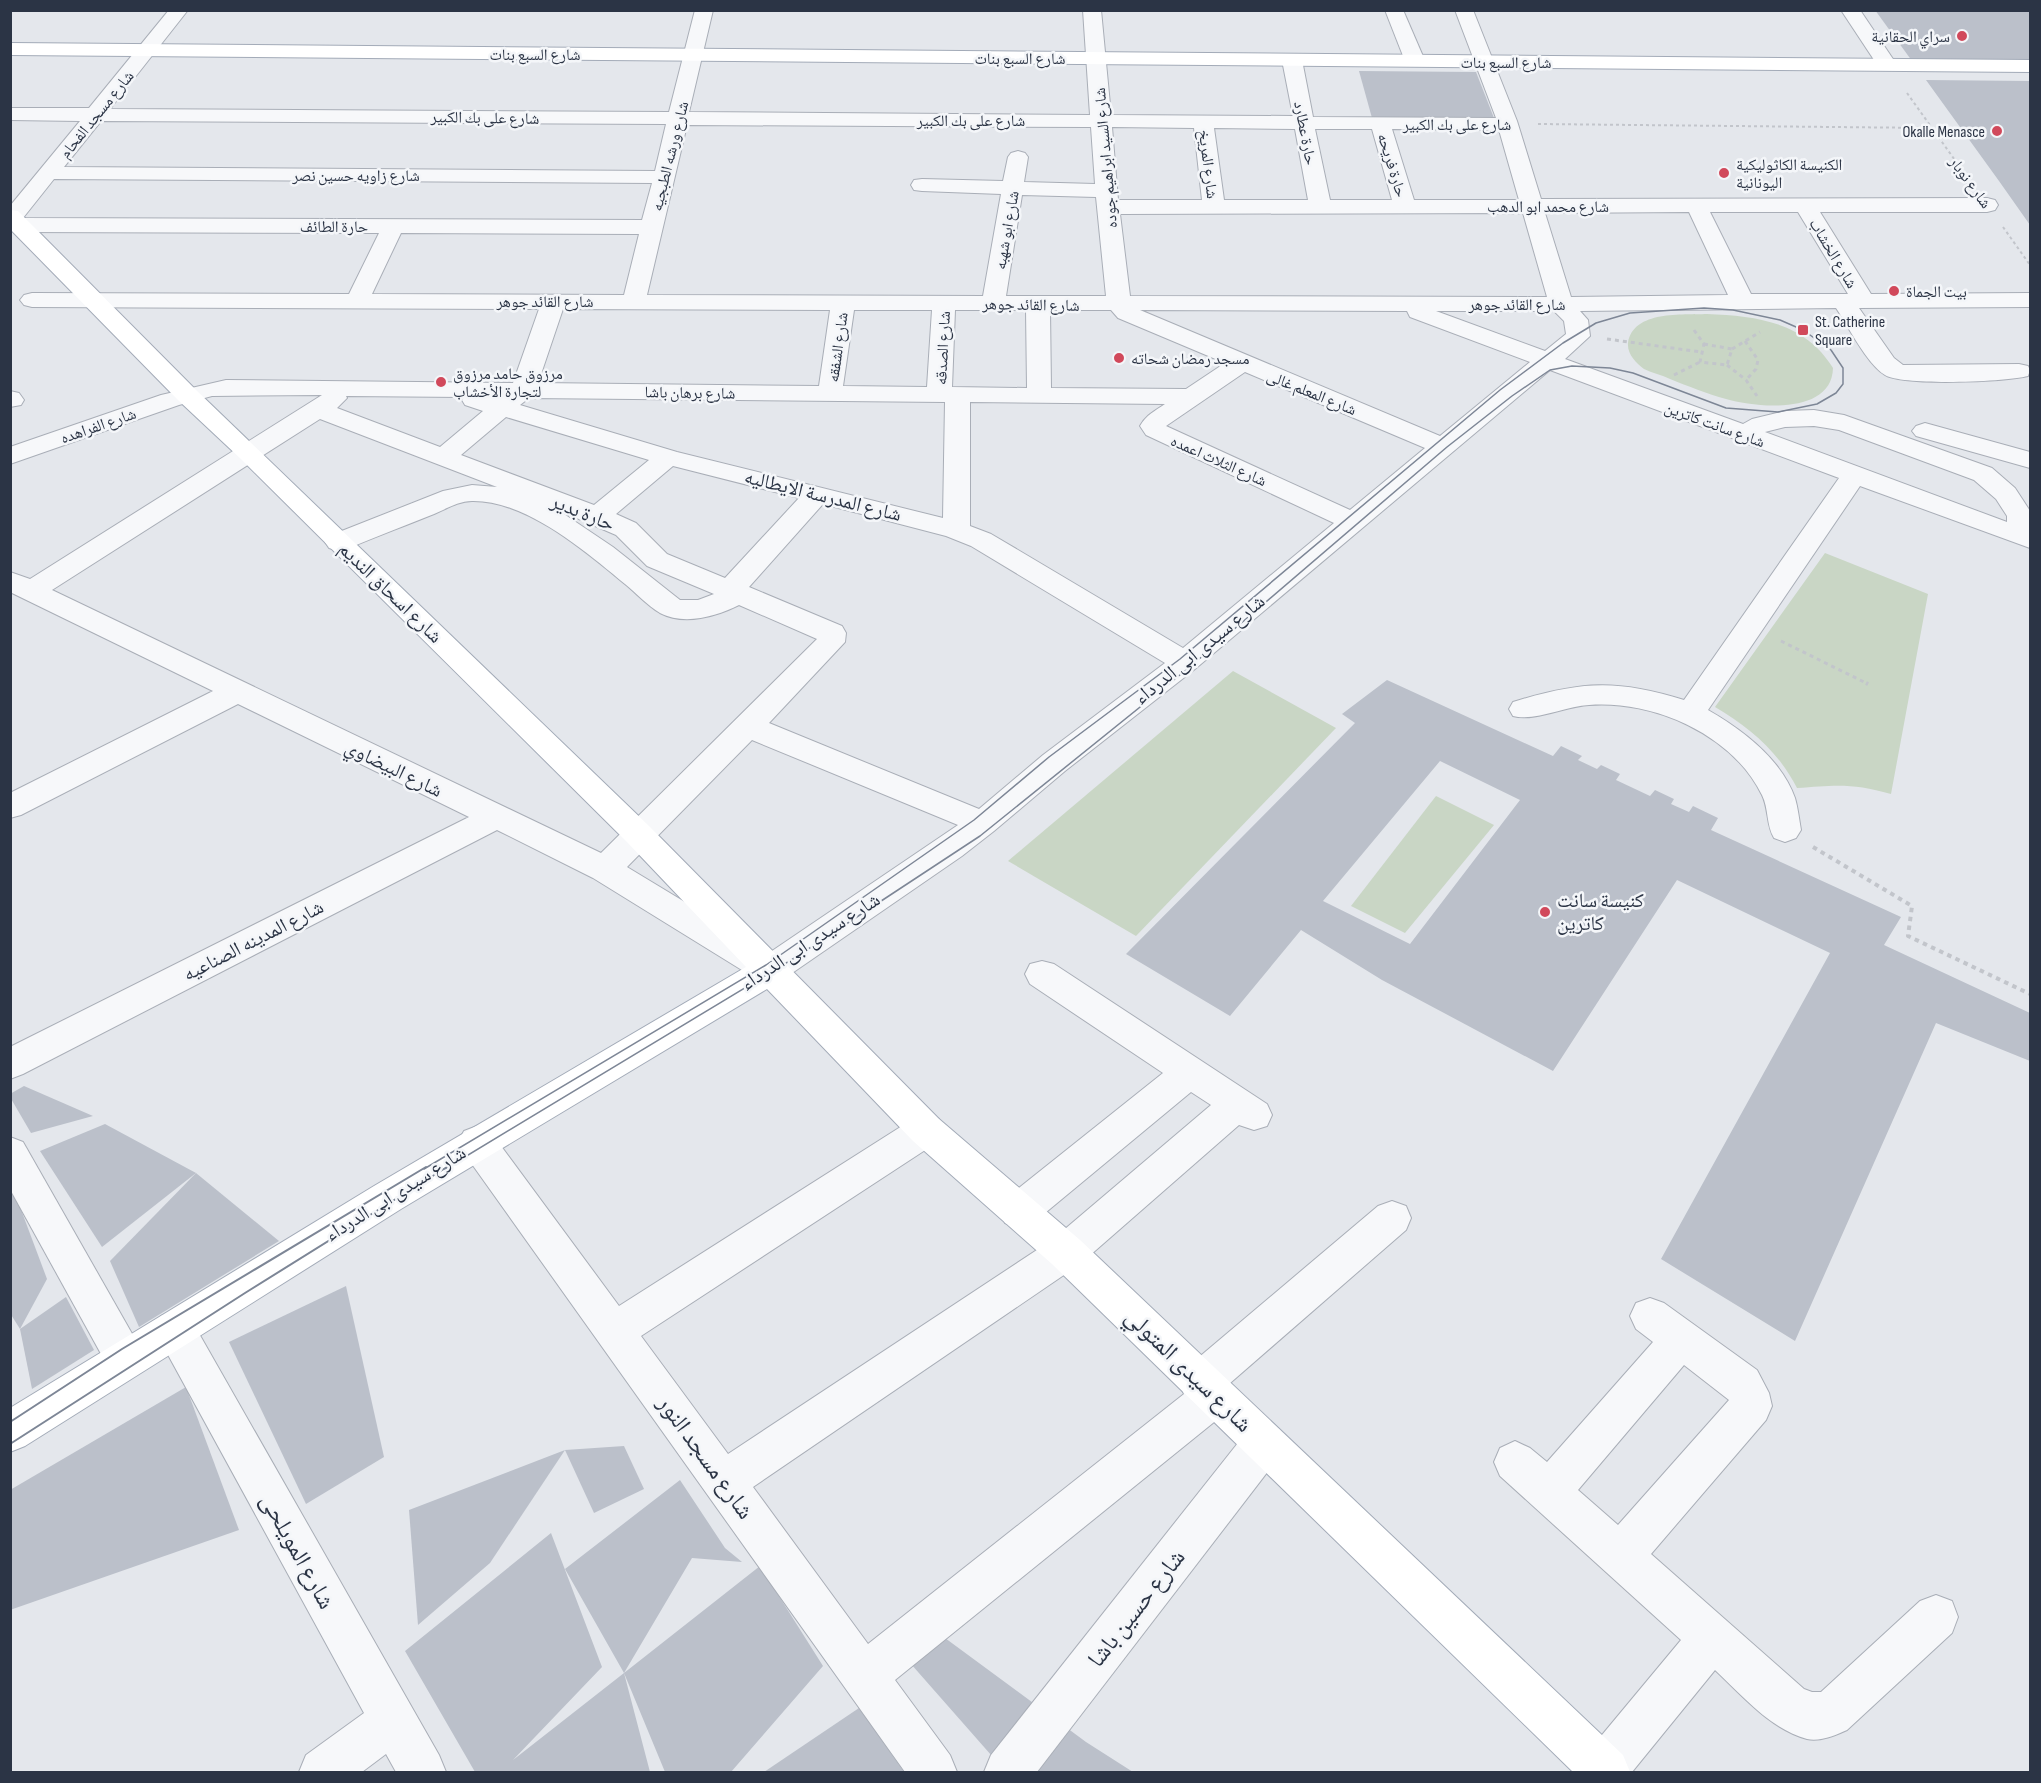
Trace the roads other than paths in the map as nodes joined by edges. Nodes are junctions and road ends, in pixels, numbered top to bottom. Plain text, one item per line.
1 (179, 10) edge
2 (704, 10) edge
3 (1092, 10) edge
4 (1394, 10) edge
5 (1464, 10) edge
6 (1850, 10) edge
7 (10, 50) edge
8 (147, 51) junction
9 (694, 55) junction
10 (1096, 58) junction
11 (1292, 60) junction
12 (1415, 61) junction
13 (1483, 61) junction
14 (1887, 65) junction
15 (2031, 66) edge
16 (10, 114) edge
17 (95, 114) junction
18 (678, 119) junction
19 (1101, 121) junction
20 (1203, 122) junction
21 (1304, 123) junction
22 (1380, 123) junction
23 (1508, 124) junction
24 (1018, 157) dead end
25 (49, 173) junction
26 (664, 177) junction
27 (922, 185) dead end
28 (1013, 189) junction
29 (1108, 199) junction
30 (1805, 205) junction
31 (1987, 205) road end
32 (1320, 206) junction
33 (1405, 206) junction
34 (1531, 206) junction
35 (1696, 206) junction
36 (1214, 207) junction
37 (13, 220) edge
38 (393, 226) junction
39 (650, 227) junction
40 (85, 292) junction
41 (2031, 300) edge
42 (357, 301) junction
43 (554, 301) junction
44 (634, 301) junction
45 (1853, 301) junction
46 (843, 302) junction
47 (1743, 302) junction
48 (944, 303) junction
49 (993, 303) junction
50 (1038, 303) junction
51 (1560, 304) junction
52 (1119, 305) junction
53 (1400, 305) junction
54 (10, 310) edge
55 (1547, 360) junction
56 (1242, 363) junction
57 (2019, 371) dead end
58 (348, 388) junction
59 (435, 389) junction
60 (523, 390) junction
61 (830, 393) junction
62 (949, 393) junction
63 (1039, 394) junction
64 (187, 395) junction
65 (1194, 397) junction
66 (502, 408) junction
67 (317, 410) junction
68 (1762, 432) junction
69 (1922, 434) junction
70 (1442, 446) junction
71 (250, 454) junction
72 (11, 456) edge
73 (443, 457) junction
74 (669, 457) junction
75 (2031, 460) edge
76 (1854, 475) junction
77 (818, 494) junction
78 (598, 516) junction
79 (1354, 522) junction
80 (1997, 528) junction
81 (956, 530) junction
82 (2026, 539) edge
83 (339, 542) junction
84 (21, 586) edge
85 (735, 591) junction
86 (1185, 662) junction
87 (236, 692) junction
88 (1524, 709) dead end
89 (1690, 714) junction
90 (748, 726) junction
91 (10, 807) edge
92 (496, 817) junction
93 (982, 824) junction
94 (1785, 830) road end
95 (638, 834) junction
96 (605, 869) junction
97 (770, 970) junction
98 (1042, 974) dead end
99 (10, 1064) edge
100 (1191, 1071) junction
101 (926, 1130) junction
102 (477, 1142) junction
103 (10, 1153) edge
104 (1019, 1211) junction
105 (1392, 1218) dead end
106 (1066, 1252) junction
107 (175, 1329) junction
108 (615, 1331) junction
109 (125, 1359) junction
110 (1207, 1389) junction
111 (10, 1432) edge
112 (1264, 1443) junction
113 (1515, 1462) dead end
114 (724, 1482) junction
115 (1549, 1492) junction
116 (1620, 1556) junction
117 (1936, 1617) dead end
118 (1712, 1638) junction
119 (864, 1676) junction
120 (392, 1721) junction
121 (1605, 1771) edge
122 (323, 1773) edge
123 (422, 1773) edge
124 (933, 1773) edge
125 (1008, 1773) edge

1 - 8 street, شارع مسجد الفحام
2 - 9 street, شارع ورشه الطبجيه
3 - 10 street, شارع السيد ابراهيم جوده
4 - 12 street
5 - 13 street
6 - 14 street
7 - 8 main road, شارع السبع بنات
8 - 9 main road, شارع السبع بنات
8 - 17 street, شارع مسجد الفحام
9 - 10 main road, شارع السبع بنات
9 - 18 street, شارع ورشه الطبجيه
10 - 11 main road, شارع السبع بنات
10 - 19 street, شارع السيد ابراهيم جوده
11 - 12 main road, شارع السبع بنات
11 - 21 street, حارة عطارد
12 - 13 main road, شارع السبع بنات
13 - 14 main road, شارع السبع بنات
13 - 23 street
14 - 15 main road, شارع السبع بنات
16 - 17 street, شارع على بك الكبير
17 - 18 street, شارع على بك الكبير
17 - 25 street, شارع مسجد الفحام
18 - 19 street, شارع على بك الكبير
18 - 26 street, شارع ورشه الطبجيه
19 - 20 street, شارع على بك الكبير
19 - 29 street, شارع السيد ابراهيم جوده
20 - 21 street, شارع على بك الكبير
20 - 36 street, شارع المريخ
21 - 22 street, شارع على بك الكبير
21 - 32 street, حارة عطارد
22 - 23 street, شارع على بك الكبير
22 - 33 street, حارة فريحه
23 - 34 street
24 - 28 street, شارع ابو شهبه
25 - 26 street, شارع زاويه حسين نصر
25 - 37 street, شارع مسجد الفحام
26 - 39 street, شارع ورشه الطبجيه
27 - 28 street, شارع محمد ابو الدهب
28 - 29 street, شارع محمد ابو الدهب
28 - 49 street, شارع ابو شهبه
29 - 36 street, شارع محمد ابو الدهب
29 - 52 street, شارع السيد ابراهيم جوده
30 - 31 street, شارع محمد ابو الدهب
30 - 35 street, شارع محمد ابو الدهب
30 - 45 street, شارع الخشاب
32 - 33 street, شارع محمد ابو الدهب
32 - 36 street, شارع محمد ابو الدهب
33 - 34 street, شارع محمد ابو الدهب
34 - 35 street, شارع محمد ابو الدهب
34 - 51 street
35 - 47 street
37 - 38 street, حارة الطائف
37 - 40 main road, شارع اسحاق النديم
38 - 39 street, حارة الطائف
38 - 42 street
39 - 44 street, شارع ورشه الطبجيه
40 - 42 street, شارع القائد جوهر
40 - 54 street, شارع القائد جوهر
40 - 64 main road, شارع اسحاق النديم
41 - 45 street, شارع القائد جوهر
42 - 43 street, شارع القائد جوهر
43 - 44 street, شارع القائد جوهر
43 - 60 street
44 - 46 street, شارع القائد جوهر
45 - 47 street, شارع القائد جوهر
45 - 57 street, شارع الخشاب
46 - 48 street, شارع القائد جوهر
46 - 61 street, شارع الشفقه
47 - 51 street, شارع القائد جوهر
48 - 49 street, شارع القائد جوهر
48 - 62 street, شارع الصدقه
49 - 50 street, شارع القائد جوهر
50 - 52 street, شارع القائد جوهر
50 - 63 street
51 - 53 street, شارع القائد جوهر
51 - 55 street, شارع سيدى ابى الدرداء
52 - 53 street, شارع القائد جوهر
52 - 56 street, شارع المعلم غالى
53 - 55 street, شارع سانت كاترين
55 - 68 street, شارع سانت كاترين
55 - 70 street, شارع سيدى ابى الدرداء
56 - 65 street, شارع الثلاث اعمده
56 - 70 street, شارع المعلم غالى
58 - 59 street, شارع برهان باشا
58 - 64 street, شارع برهان باشا
58 - 67 street
59 - 60 street, شارع برهان باشا
59 - 66 street, شارع المدرسة الايطاليه
60 - 61 street, شارع برهان باشا
60 - 66 street
61 - 62 street, شارع برهان باشا
62 - 63 street, شارع برهان باشا
62 - 81 street, شارع الصدقه
63 - 65 street, شارع برهان باشا
64 - 71 main road, شارع اسحاق النديم
64 - 72 street, شارع الفراهده
65 - 79 street, شارع الثلاث اعمده
66 - 73 street
66 - 74 street, شارع المدرسة الايطاليه
67 - 71 street
67 - 73 street, حارة بدير
68 - 69 street
68 - 76 street, شارع سانت كاترين
68 - 80 street
69 - 75 street
69 - 82 street
70 - 79 street, شارع سيدى ابى الدرداء
71 - 83 main road, شارع اسحاق النديم
71 - 84 street
73 - 78 street, حارة بدير
74 - 77 street, شارع المدرسة الايطاليه
74 - 78 street
76 - 80 street, شارع سانت كاترين
76 - 89 street
77 - 81 street, شارع المدرسة الايطاليه
77 - 85 street
78 - 85 street, حارة بدير
79 - 86 street, شارع سيدى ابى الدرداء
80 - 82 street, شارع سانت كاترين
81 - 86 street, شارع المدرسة الايطاليه
83 - 85 street
83 - 95 main road, شارع اسحاق النديم
84 - 87 street, شارع البيضاوي
85 - 90 street, حارة بدير
86 - 93 street, شارع سيدى ابى الدرداء
87 - 91 street
87 - 92 street, شارع البيضاوي
88 - 89 street
89 - 94 street
90 - 93 street
90 - 95 street
92 - 96 street, شارع البيضاوي
92 - 99 street, شارع المدينه الصناعيه
93 - 97 street, شارع سيدى ابى الدرداء
95 - 96 street
95 - 97 main road, شارع اسحاق النديم
96 - 97 street, شارع البيضاوي
97 - 101 main road, شارع سيدى المتولي
97 - 102 main road, شارع سيدى ابى الدرداء
98 - 100 street
100 - 104 street
100 - 106 street
101 - 104 main road, شارع سيدى المتولي
101 - 108 street
102 - 107 main road, شارع سيدى ابى الدرداء
102 - 108 street, شارع مسجد النور
103 - 109 street
104 - 106 main road, شارع سيدى المتولي
105 - 110 street
106 - 110 main road, شارع سيدى المتولي
106 - 114 street
107 - 109 main road, شارع سيدى ابى الدرداء
107 - 120 street, شارع المويلحى
108 - 114 street, شارع مسجد النور
109 - 111 main road, شارع سيدى ابى الدرداء
110 - 112 main road, شارع سيدى المتولي
110 - 119 street
112 - 121 main road, شارع سيدى المتولي
112 - 125 street, شارع حسين باشا
113 - 115 street
114 - 119 street, شارع مسجد النور
115 - 116 street
115 - 116 street
116 - 118 street
117 - 118 street
118 - 121 street
119 - 124 street, شارع مسجد النور
120 - 122 street
120 - 123 street, شارع المويلحى

